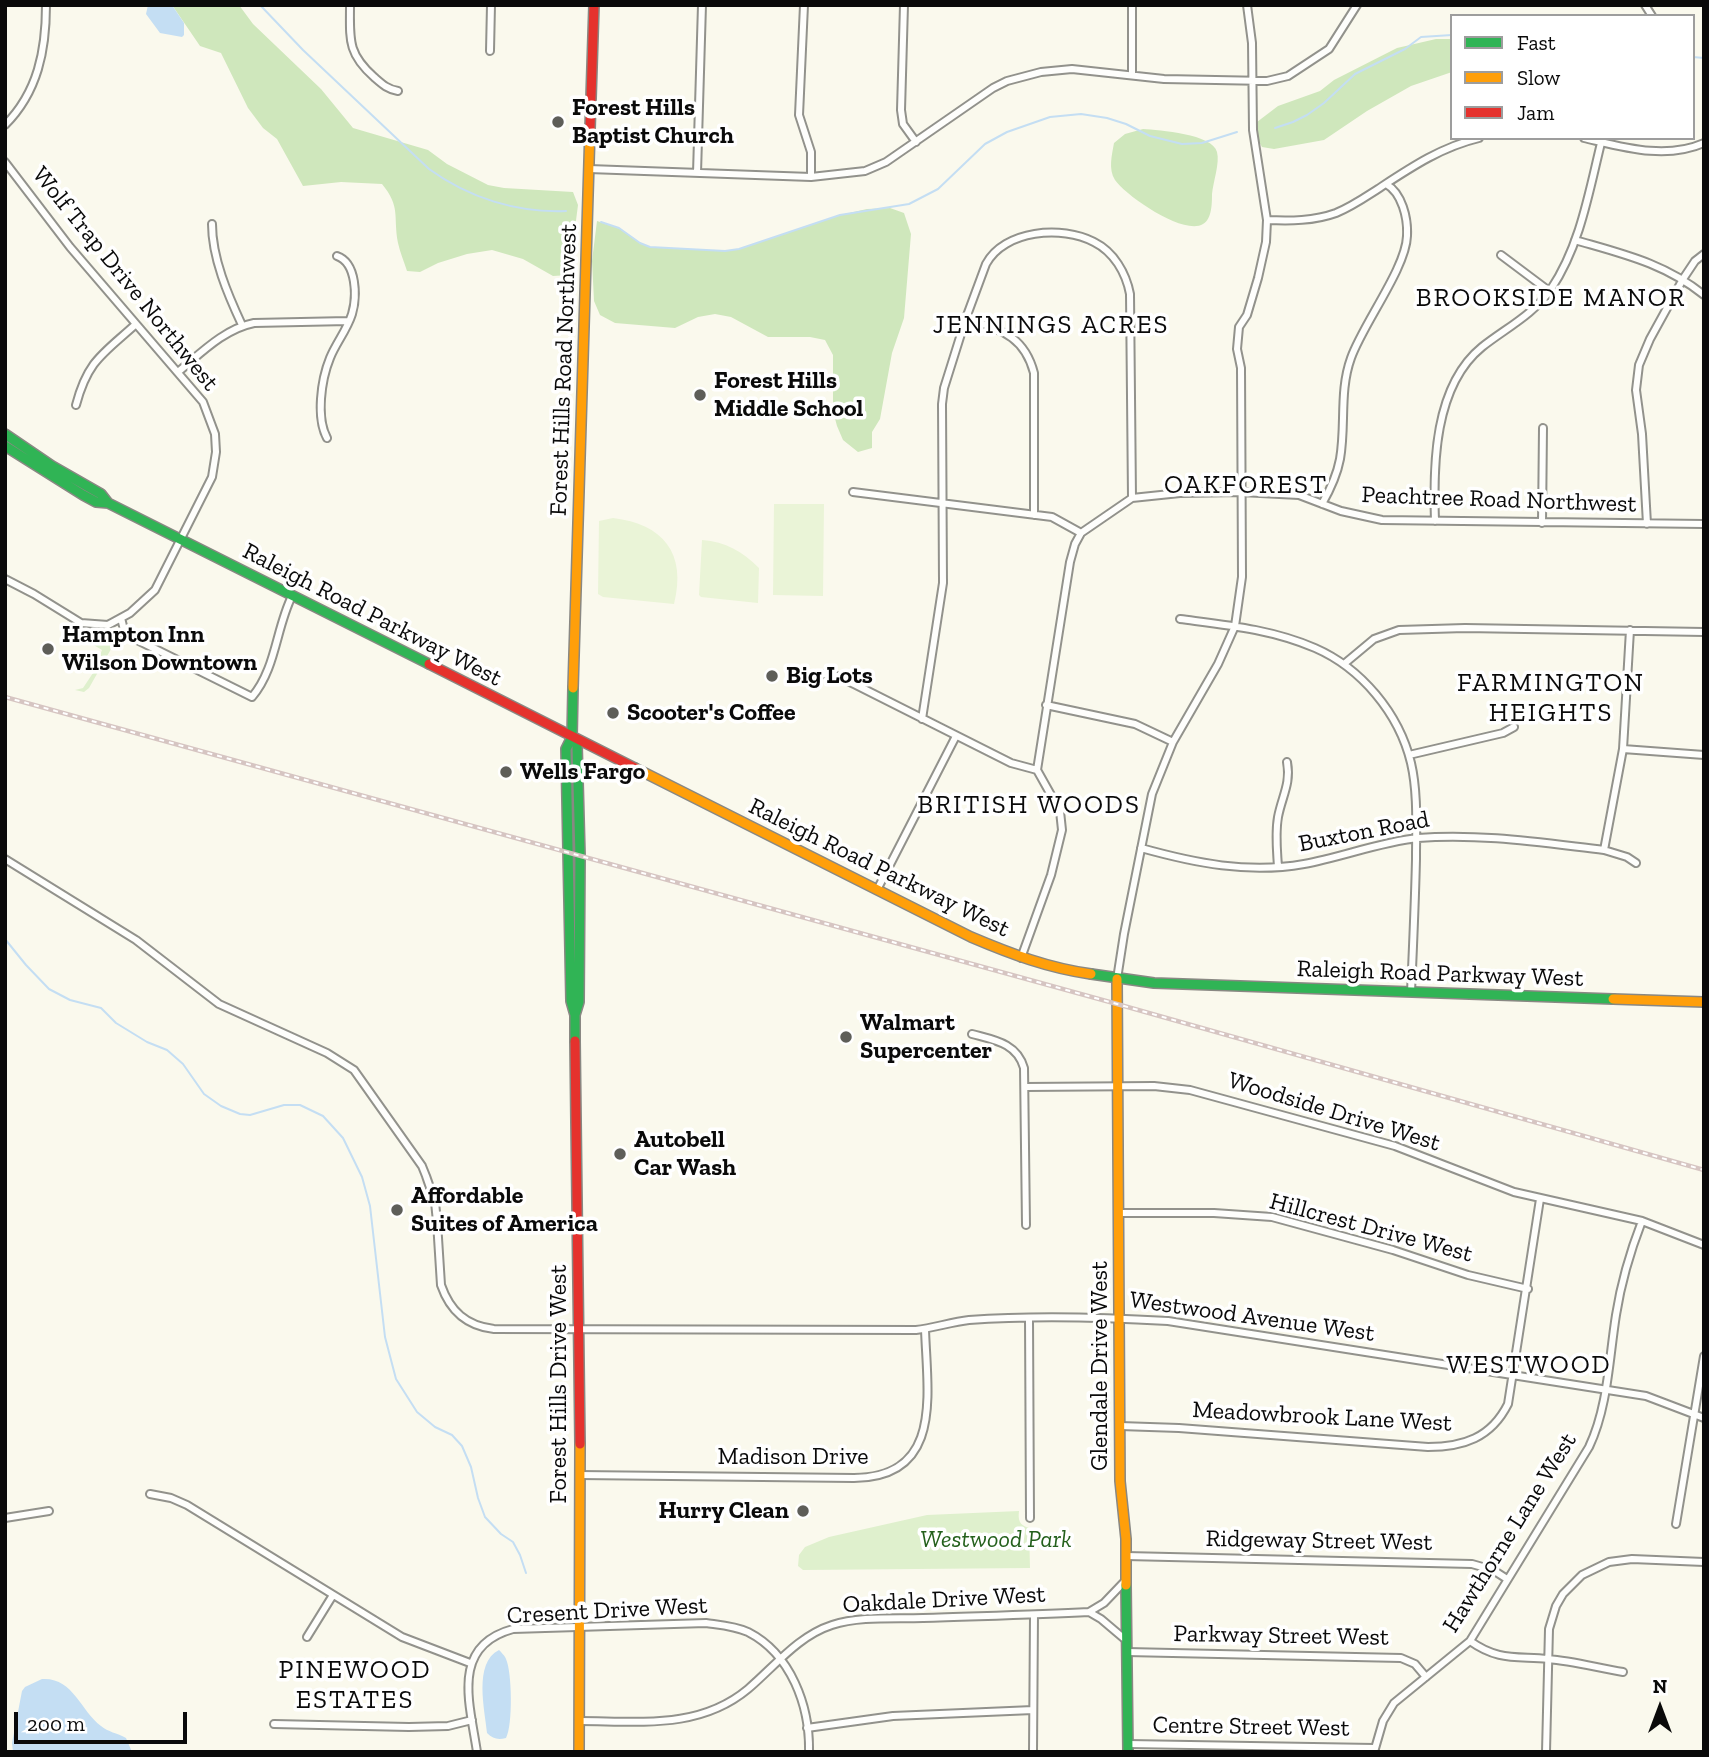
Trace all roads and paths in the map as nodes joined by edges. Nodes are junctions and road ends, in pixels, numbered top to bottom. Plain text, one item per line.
1 (46, 5) edge
2 (350, 5) edge
3 (491, 5) edge
4 (594, 5) edge
5 (702, 5) edge
6 (804, 5) edge
7 (904, 5) edge
8 (1132, 5) edge
9 (1247, 5) edge
10 (1357, 5) edge
11 (491, 51) dead end
12 (1132, 75) junction
13 (1252, 81) junction
14 (398, 91) dead end
15 (5, 125) edge
16 (1473, 140) edge
17 (1591, 140) edge
18 (916, 142) junction
19 (1601, 143) junction
20 (1704, 143) edge
21 (5, 162) edge
22 (589, 169) junction
23 (697, 173) junction
24 (811, 177) junction
25 (1386, 184) junction
26 (1267, 220) junction
27 (212, 224) dead end
28 (1575, 240) junction
29 (1704, 254) edge
30 (1501, 255) dead end
31 (337, 256) dead end
32 (1684, 279) junction
33 (1549, 291) junction
34 (1704, 295) edge
35 (966, 318) junction
36 (348, 321) junction
37 (136, 324) junction
38 (242, 325) junction
39 (178, 372) junction
40 (76, 405) dead end
41 (1543, 428) dead end
42 (5, 434) edge
43 (327, 438) dead end
44 (5, 446) edge
45 (853, 492) dead end
46 (1241, 492) junction
47 (1132, 498) junction
48 (108, 503) junction
49 (1322, 504) junction
50 (941, 505) junction
51 (1034, 515) junction
52 (1435, 521) junction
53 (1542, 523) junction
54 (1647, 524) junction
55 (1704, 524) edge
56 (1081, 533) junction
57 (181, 540) junction
58 (5, 579) edge
59 (292, 596) junction
60 (121, 618) junction
61 (1180, 619) dead end
62 (1235, 626) junction
63 (1630, 630) junction
64 (1704, 632) edge
65 (1344, 664) junction
66 (823, 674) dead end
67 (1046, 705) junction
68 (922, 719) junction
69 (1514, 727) dead end
70 (956, 736) junction
71 (572, 737) junction
72 (1173, 742) junction
73 (1623, 749) junction
74 (1409, 754) junction
75 (1704, 755) edge
76 (1287, 762) dead end
77 (1037, 770) junction
78 (1416, 838) junction
79 (1141, 848) junction
80 (1604, 850) junction
81 (5, 859) edge
82 (1636, 863) dead end
83 (1278, 867) junction
84 (877, 890) junction
85 (1021, 958) junction
86 (1117, 979) junction
87 (1411, 992) junction
88 (1704, 1002) edge
89 (972, 1034) dead end
90 (1117, 1086) junction
91 (1025, 1087) junction
92 (1540, 1199) junction
93 (1118, 1213) junction
94 (1642, 1221) junction
95 (1026, 1225) dead end
96 (1704, 1245) edge
97 (1528, 1289) junction
98 (1029, 1318) junction
99 (1118, 1318) junction
100 (579, 1329) junction
101 (925, 1329) junction
102 (1704, 1356) edge
103 (1514, 1375) junction
104 (1605, 1389) junction
105 (1694, 1414) junction
106 (1704, 1418) edge
107 (1120, 1426) junction
108 (579, 1475) junction
109 (150, 1494) dead end
110 (49, 1511) dead end
111 (5, 1518) edge
112 (1030, 1518) dead end
113 (1676, 1524) dead end
114 (1126, 1556) junction
115 (1704, 1562) edge
116 (1507, 1579) junction
117 (1126, 1580) junction
118 (333, 1595) junction
119 (1088, 1612) junction
120 (1034, 1615) junction
121 (580, 1627) junction
122 (307, 1637) dead end
123 (1127, 1641) junction
124 (1470, 1641) junction
125 (1127, 1652) junction
126 (1548, 1659) junction
127 (780, 1660) junction
128 (470, 1663) junction
129 (1623, 1672) dead end
130 (1426, 1678) junction
131 (1033, 1710) junction
132 (472, 1720) junction
133 (579, 1721) junction
134 (274, 1724) dead end
135 (807, 1728) junction
136 (1128, 1748) edge
137 (1374, 1750) edge
138 (477, 1752) edge
139 (579, 1752) edge
140 (809, 1752) edge
141 (1032, 1752) edge
142 (1546, 1752) edge

1 - 15 street
2 - 14 street
3 - 11 street
4 - 22 main road, Forest Hills Road Northwest
5 - 23 street
6 - 24 street
7 - 18 street
8 - 12 street
9 - 13 street
10 - 13 street
12 - 13 street
12 - 18 street
13 - 26 street
16 - 25 street
17 - 19 street
18 - 24 street
19 - 20 street
19 - 28 street
21 - 37 street, Wolf Trap Drive Northwest
22 - 23 street
22 - 71 main road, Forest Hills Road Northwest
23 - 24 street
25 - 26 street
25 - 49 street
26 - 46 street
27 - 38 street
28 - 32 street
28 - 33 street
29 - 32 street
30 - 33 street
31 - 36 street
32 - 34 street
32 - 54 street
33 - 52 street
35 - 47 street
35 - 50 street
35 - 51 street
36 - 38 street
36 - 43 street
37 - 39 street, Wolf Trap Drive Northwest
37 - 40 street
38 - 39 street
39 - 57 street, Wolf Trap Drive Northwest
41 - 53 street
42 - 48 main road, Raleigh Road Parkway West
44 - 48 main road, Raleigh Road Parkway West
45 - 50 street
46 - 47 street, Peachtree Road Northwest
46 - 49 street, Peachtree Road Northwest
46 - 62 street
47 - 56 street, Peachtree Road Northwest
48 - 57 main road, Raleigh Road Parkway West
49 - 52 street, Peachtree Road Northwest
50 - 51 street
50 - 68 street
51 - 56 street
52 - 53 street, Peachtree Road Northwest
53 - 54 street, Peachtree Road Northwest
54 - 55 street, Peachtree Road Northwest
56 - 67 street
57 - 59 main road, Raleigh Road Parkway West
57 - 60 street, Wolf Trap Drive Northwest
58 - 60 street
59 - 60 street
59 - 71 main road, Raleigh Road Parkway West
61 - 62 street
62 - 65 street
62 - 72 street
63 - 64 street
63 - 65 street
63 - 73 street
65 - 74 street
66 - 68 street
67 - 72 street
67 - 77 street
68 - 70 street
69 - 74 street
70 - 77 street
70 - 84 street
71 - 84 main road, Raleigh Road Parkway West
71 - 100 main road, Forest Hills Drive West
72 - 79 street
73 - 75 street
73 - 80 street
74 - 78 street
76 - 83 street
77 - 85 street
78 - 80 street, Buxton Road
78 - 83 street, Buxton Road
78 - 87 street
79 - 83 street, Buxton Road
79 - 86 street
80 - 82 street, Buxton Road
81 - 100 street, Westwood Avenue West
84 - 85 main road, Raleigh Road Parkway West
85 - 86 main road, Raleigh Road Parkway West
86 - 87 main road, Raleigh Road Parkway West
86 - 90 main road, Glendale Drive West
87 - 88 main road, Raleigh Road Parkway West
89 - 91 street
90 - 91 street, Woodside Drive West
90 - 92 street, Woodside Drive West
90 - 93 main road, Glendale Drive West
91 - 95 street
92 - 94 street, Woodside Drive West
92 - 97 street, Meadowbrook Lane West
93 - 97 street, Hillcrest Drive West
93 - 99 main road, Glendale Drive West
94 - 96 street, Woodside Drive West
94 - 104 street, Hawthorne Lane West
97 - 103 street, Meadowbrook Lane West
98 - 99 street, Westwood Avenue West
98 - 101 street, Westwood Avenue West
98 - 112 street
99 - 103 street, Westwood Avenue West
99 - 107 main road, Glendale Drive West
100 - 101 street, Westwood Avenue West
100 - 108 main road, Forest Hills Drive West
101 - 108 street, Madison Drive
102 - 105 street
103 - 104 street, Westwood Avenue West
103 - 107 street, Meadowbrook Lane West
104 - 105 street, Westwood Avenue West
104 - 116 street, Hawthorne Lane West
105 - 106 street, Westwood Avenue West
105 - 113 street
107 - 114 main road, Glendale Drive West
108 - 121 main road, Forest Hills Drive West
109 - 118 street
110 - 111 street
114 - 116 street, Ridgeway Street West
114 - 117 main road, Glendale Drive West
115 - 126 street
116 - 124 street, Hawthorne Lane West
117 - 119 street
117 - 123 main road, Glendale Drive West
118 - 122 street
118 - 128 street
119 - 120 street, Oakdale Drive West
119 - 123 street
120 - 127 street, Oakdale Drive West
120 - 131 street
121 - 127 street, Cresent Drive West
121 - 128 street, Cresent Drive West
121 - 133 main road, Forest Hills Drive West
123 - 125 main road, Glendale Drive West
124 - 126 street
124 - 130 street, Hawthorne Lane West
125 - 130 street, Parkway Street West
125 - 136 main road, Glendale Drive West
126 - 129 street
126 - 142 street
127 - 133 street, Oakdale Drive West
127 - 135 street, Cresent Drive West
128 - 132 street
130 - 137 street, Hawthorne Lane West
131 - 135 street
131 - 141 street
132 - 134 street
132 - 138 street
133 - 139 main road, Forest Hills Drive West
135 - 140 street, Cresent Drive West
136 - 137 street, Centre Street West

